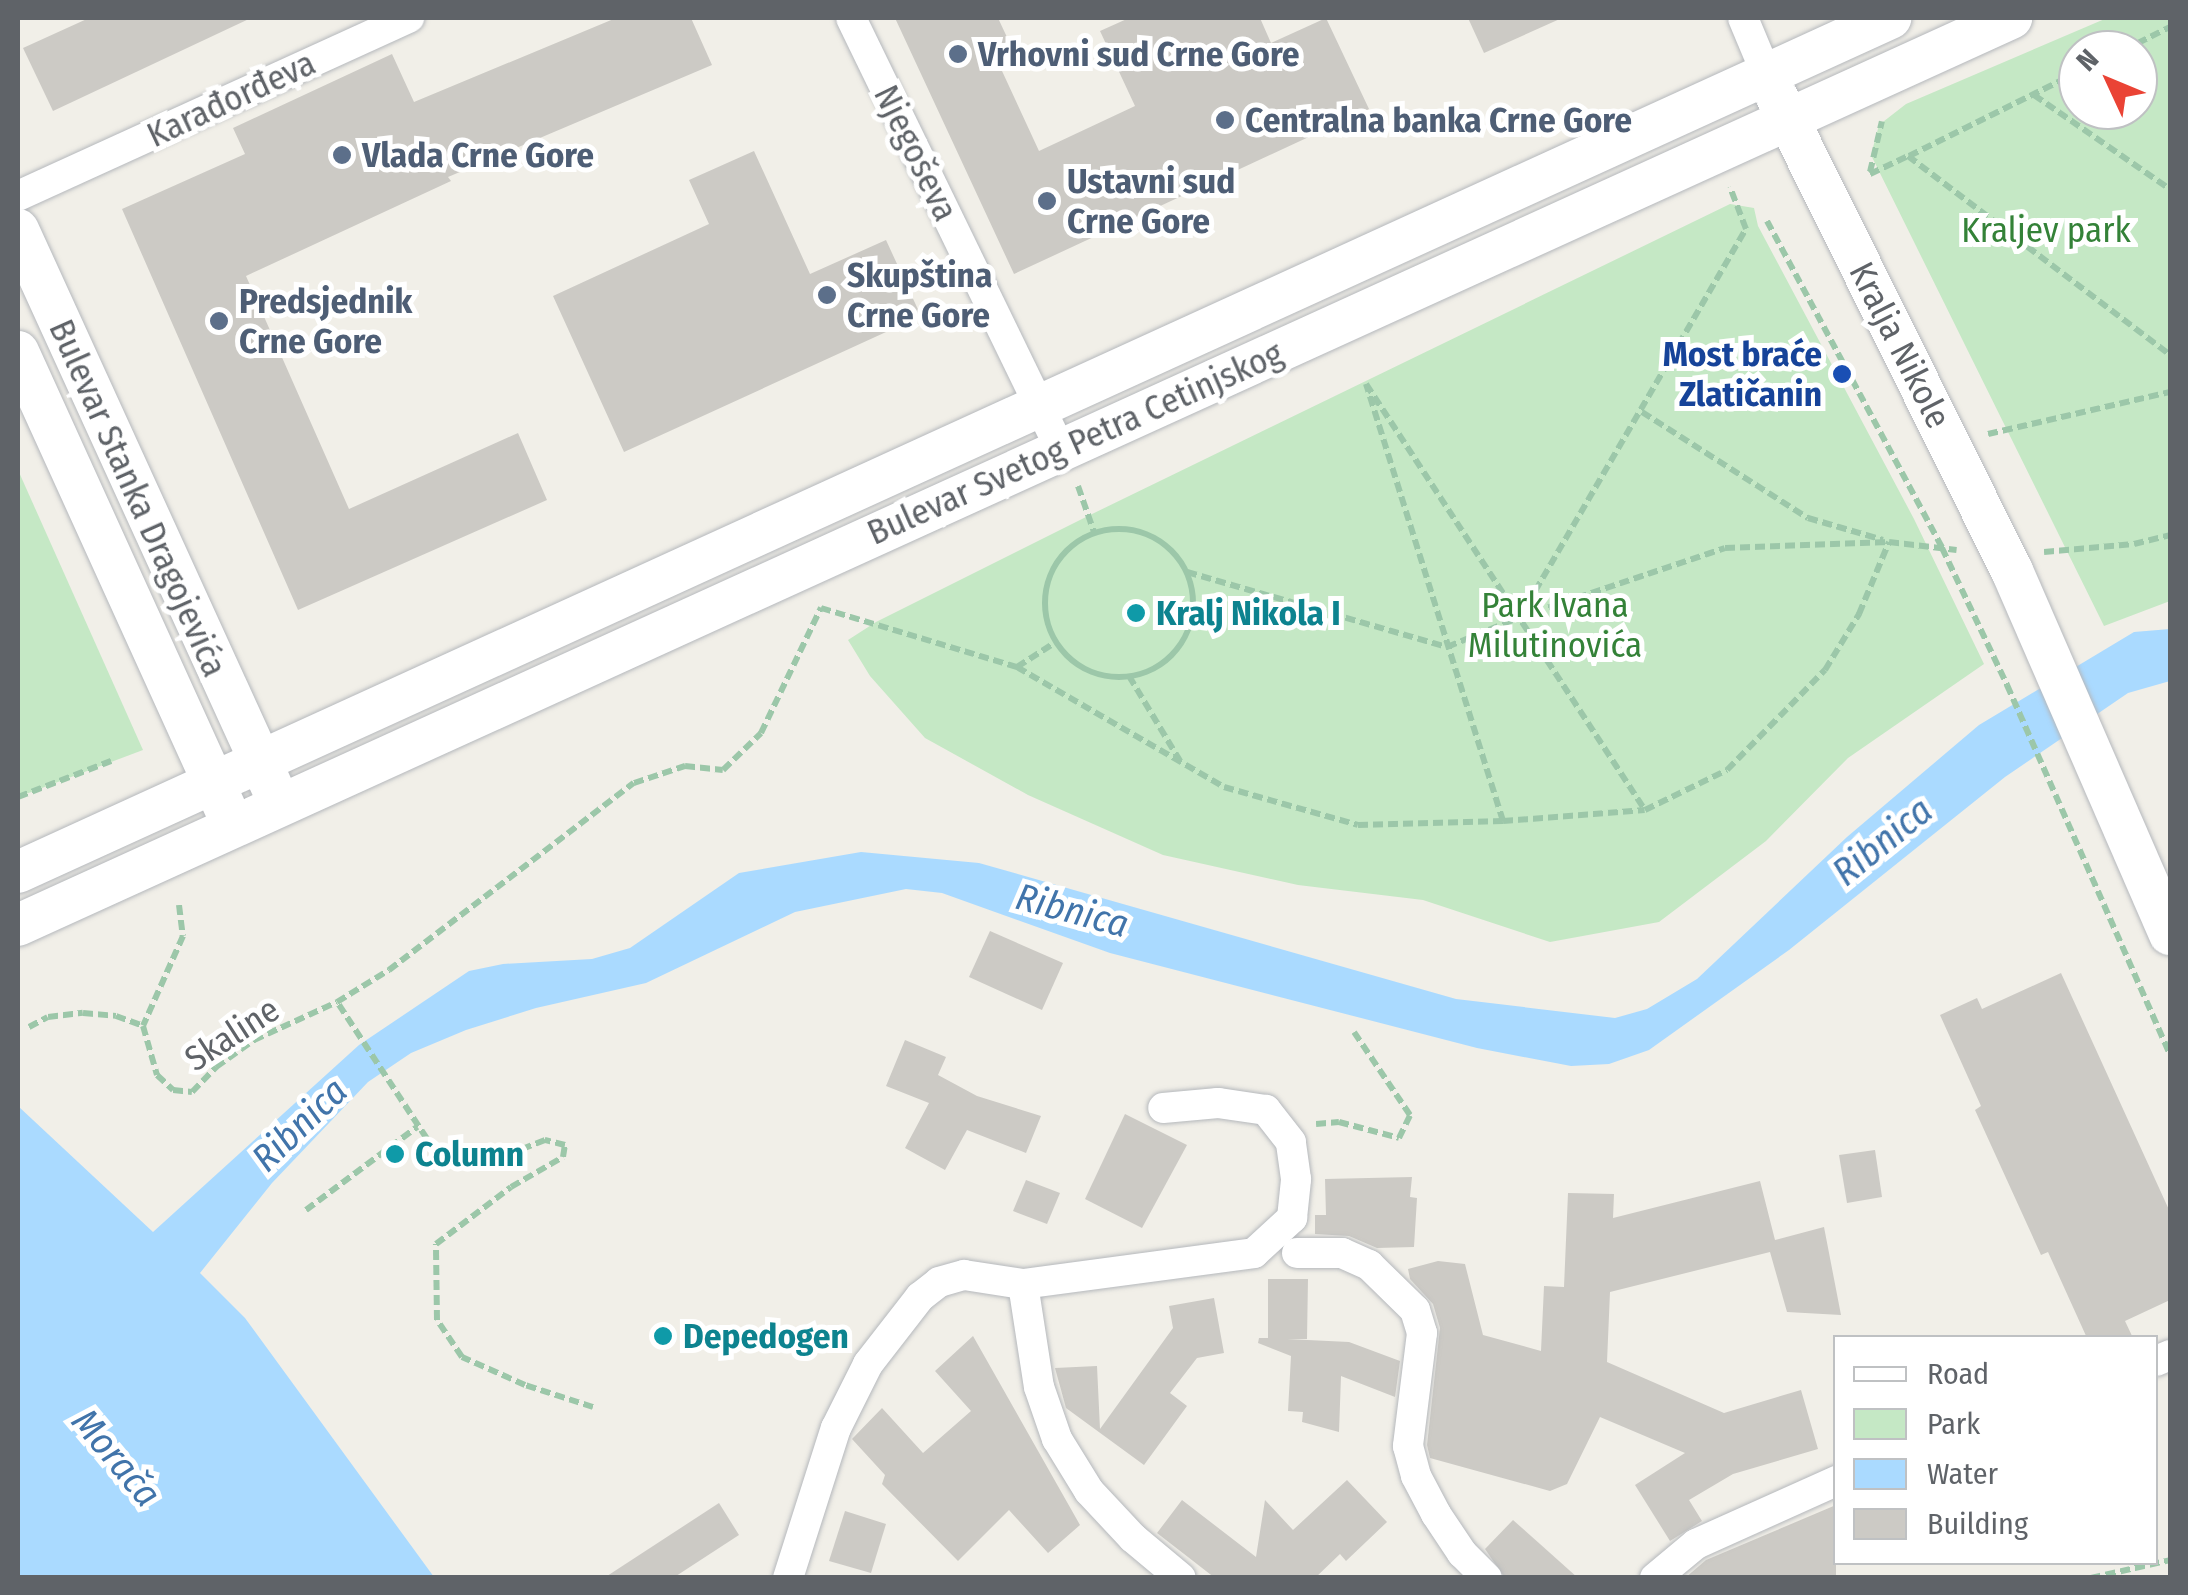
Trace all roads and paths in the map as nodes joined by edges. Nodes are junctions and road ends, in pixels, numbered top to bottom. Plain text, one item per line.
1 (409, 18) edge
2 (850, 18) edge
3 (1743, 18) edge
4 (1890, 18) edge
5 (2012, 18) edge
6 (1766, 74) junction
7 (2058, 82) edge
8 (2033, 95) junction
9 (1885, 108) dead end
10 (1787, 120) junction
11 (1908, 156) junction
12 (1726, 178) dead end
13 (2170, 189) edge
14 (18, 196) edge
15 (1766, 220) dead end
16 (18, 230) edge
17 (18, 352) edge
18 (2170, 355) edge
19 (2170, 392) edge
20 (1038, 406) junction
21 (1642, 412) junction
22 (1948, 441) junction
23 (1070, 468) junction
24 (1094, 532) junction
25 (2170, 535) edge
26 (1889, 542) junction
27 (1942, 548) junction
28 (2008, 563) junction
29 (1186, 572) junction
30 (1520, 617) junction
31 (1056, 642) junction
32 (1447, 647) junction
33 (1017, 668) junction
34 (1130, 676) junction
35 (111, 762) dead end
36 (260, 762) junction
37 (1182, 763) junction
38 (214, 782) junction
39 (18, 796) edge
40 (281, 806) junction
41 (1645, 810) junction
42 (1503, 821) junction
43 (233, 826) junction
44 (18, 872) edge
45 (179, 904) dead end
46 (2162, 916) edge
47 (18, 925) edge
48 (337, 1002) junction
49 (144, 1026) junction
50 (29, 1027) dead end
51 (1354, 1032) dead end
52 (2170, 1054) edge
53 (1163, 1108) dead end
54 (1280, 1126) junction
55 (416, 1127) junction
56 (306, 1210) dead end
57 (1297, 1253) dead end
58 (1022, 1284) junction
59 (593, 1406) dead end
60 (1833, 1482) edge
61 (2148, 1565) edge
62 (788, 1578) edge
63 (1182, 1578) edge
64 (1487, 1578) edge
65 (1655, 1578) edge
66 (2091, 1578) edge

1 - 14 street, Karađorđeva
2 - 20 street, Njegoševa
3 - 6 street
4 - 6 main road, Bulevar Svetog Petra Cetinjskog
5 - 10 main road, Bulevar Svetog Petra Cetinjskog
6 - 10 main road, Kralja Nikole
6 - 20 main road, Bulevar Svetog Petra Cetinjskog
7 - 8 path
8 - 11 path
8 - 13 path
9 - 11 path
10 - 22 main road, Kralja Nikole
10 - 23 main road, Bulevar Svetog Petra Cetinjskog
11 - 18 path
12 - 21 path
15 - 27 path
16 - 36 main road, Bulevar Stanka Dragojevića
17 - 38 main road, Bulevar Stanka Dragojevića
19 - 22 path
20 - 23 street, Njegoševa
20 - 36 main road, Bulevar Svetog Petra Cetinjskog
21 - 26 path
21 - 30 path
22 - 28 main road, Kralja Nikole
23 - 24 path
23 - 40 main road, Bulevar Svetog Petra Cetinjskog
24 - 29 path
24 - 31 path
25 - 28 path
26 - 27 path
26 - 30 path
26 - 41 path
27 - 28 path
27 - 52 path
28 - 46 main road
29 - 32 path
29 - 34 path
30 - 32 path
30 - 32 path
30 - 41 path
31 - 33 path
31 - 34 path
32 - 42 path
33 - 37 path
33 - 48 path
34 - 37 path
35 - 39 path
36 - 38 main road, Bulevar Svetog Petra Cetinjskog
36 - 40 main road, Bulevar Stanka Dragojevića
37 - 42 path
38 - 43 main road, Bulevar Stanka Dragojevića
38 - 44 main road, Bulevar Svetog Petra Cetinjskog
40 - 43 main road, Bulevar Svetog Petra Cetinjskog
41 - 42 path
43 - 47 main road, Bulevar Svetog Petra Cetinjskog
45 - 49 path, Skaline
48 - 49 path, Skaline
48 - 55 path
49 - 50 path
51 - 54 path
53 - 54 street
54 - 58 street
55 - 56 path
55 - 59 path
57 - 64 street
58 - 62 street
58 - 63 street
60 - 65 street
61 - 66 path

